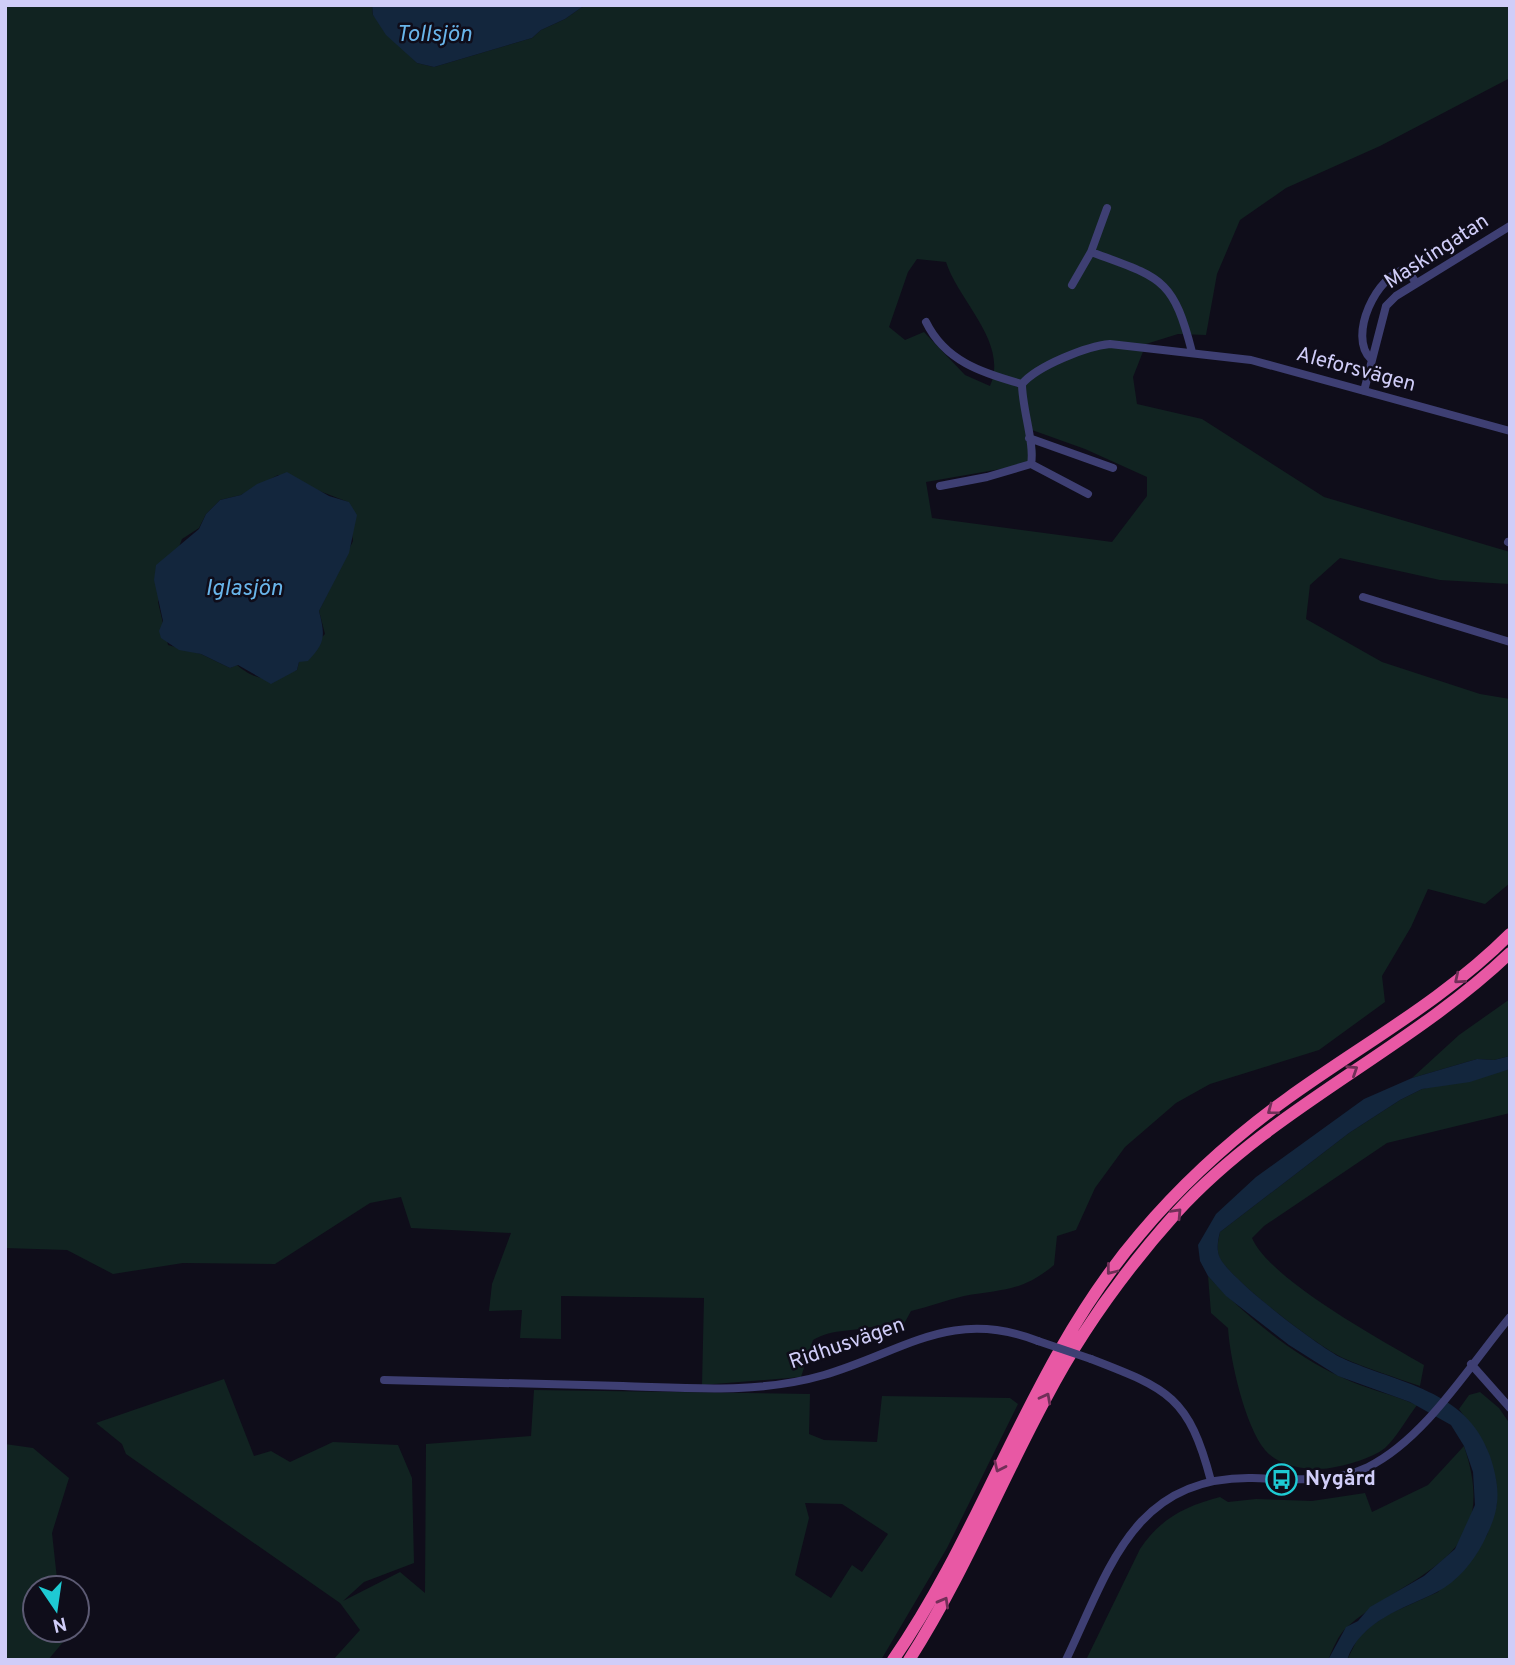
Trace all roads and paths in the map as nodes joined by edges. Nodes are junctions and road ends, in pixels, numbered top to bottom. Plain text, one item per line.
1 (1107, 208) dead end
2 (1510, 226) edge
3 (1091, 252) junction
4 (1416, 283) junction
5 (1072, 285) dead end
6 (926, 321) dead end
7 (1192, 352) junction
8 (1371, 359) junction
9 (1022, 384) junction
10 (1364, 391) junction
11 (1510, 431) edge
12 (1029, 438) junction
13 (1031, 464) junction
14 (1113, 468) dead end
15 (940, 486) dead end
16 (1088, 494) dead end
17 (1363, 597) dead end
18 (1510, 642) edge
19 (1510, 934) edge
20 (1510, 953) edge
21 (1510, 1317) edge
22 (1471, 1364) junction
23 (384, 1380) dead end
24 (1510, 1408) edge
25 (1211, 1481) junction
26 (893, 1660) edge
27 (909, 1660) edge
28 (1066, 1660) edge

1 - 3 street
2 - 4 street, Maskingatan
3 - 5 street
3 - 7 street
4 - 8 street, Maskingatan
4 - 8 street
6 - 9 street
7 - 9 street, Aleforsvägen
7 - 10 street, Aleforsvägen
8 - 10 street, Maskingatan
9 - 12 street
10 - 11 street, Aleforsvägen
12 - 13 street
12 - 14 street
13 - 15 street
13 - 16 street
17 - 18 street
19 -> 26 highway
27 -> 20 highway
21 - 22 street
22 - 24 street
22 - 25 street
23 - 25 street, Ridhusvägen, bridge
25 - 28 street

